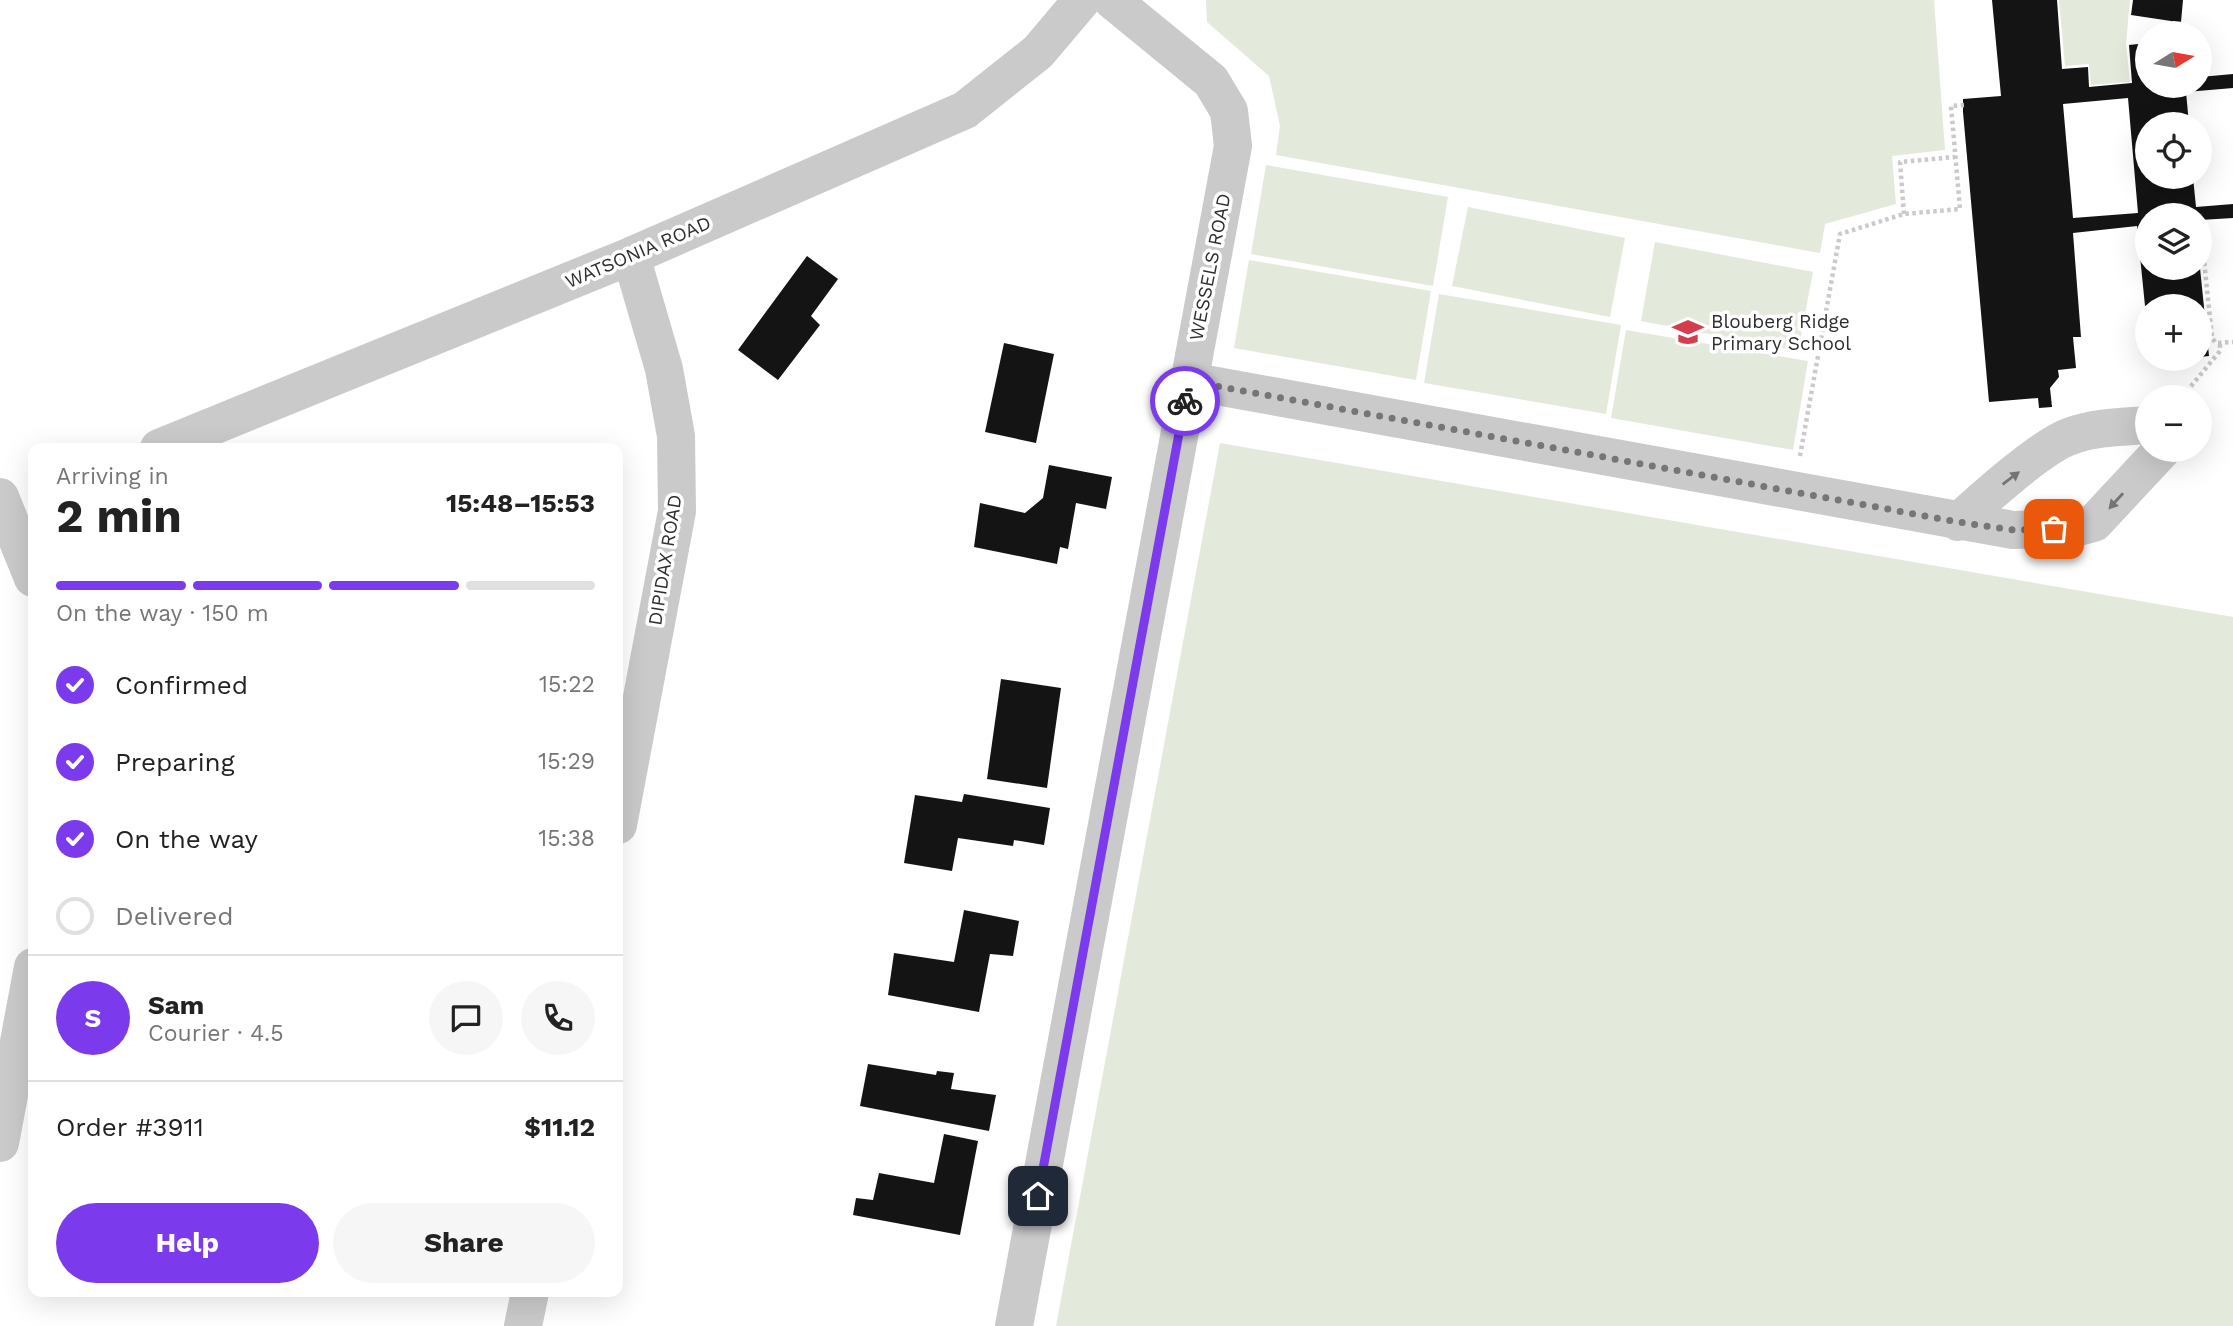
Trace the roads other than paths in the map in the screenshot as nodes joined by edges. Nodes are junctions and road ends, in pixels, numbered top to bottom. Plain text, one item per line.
1 (1082, 0) edge
2 (1112, 0) edge
3 (631, 256) junction
4 (1189, 381) junction
5 (2135, 426) edge
6 (171, 443) edge
7 (2151, 462) edge
8 (10, 505) edge
9 (1958, 522) junction
10 (28, 562) edge
11 (623, 798) edge
12 (28, 994) edge
13 (0, 1143) edge
14 (529, 1297) edge
15 (523, 1326) edge
16 (1014, 1326) edge

1 - 3 street, WATSONIA ROAD
2 - 4 street, WESSELS ROAD
3 - 6 street, WATSONIA ROAD
3 - 11 street, DIPIDAX ROAD
4 - 9 street
4 - 16 street, WESSELS ROAD
9 -> 5 street
7 -> 9 street
8 - 10 street
12 - 13 street
14 - 15 street

